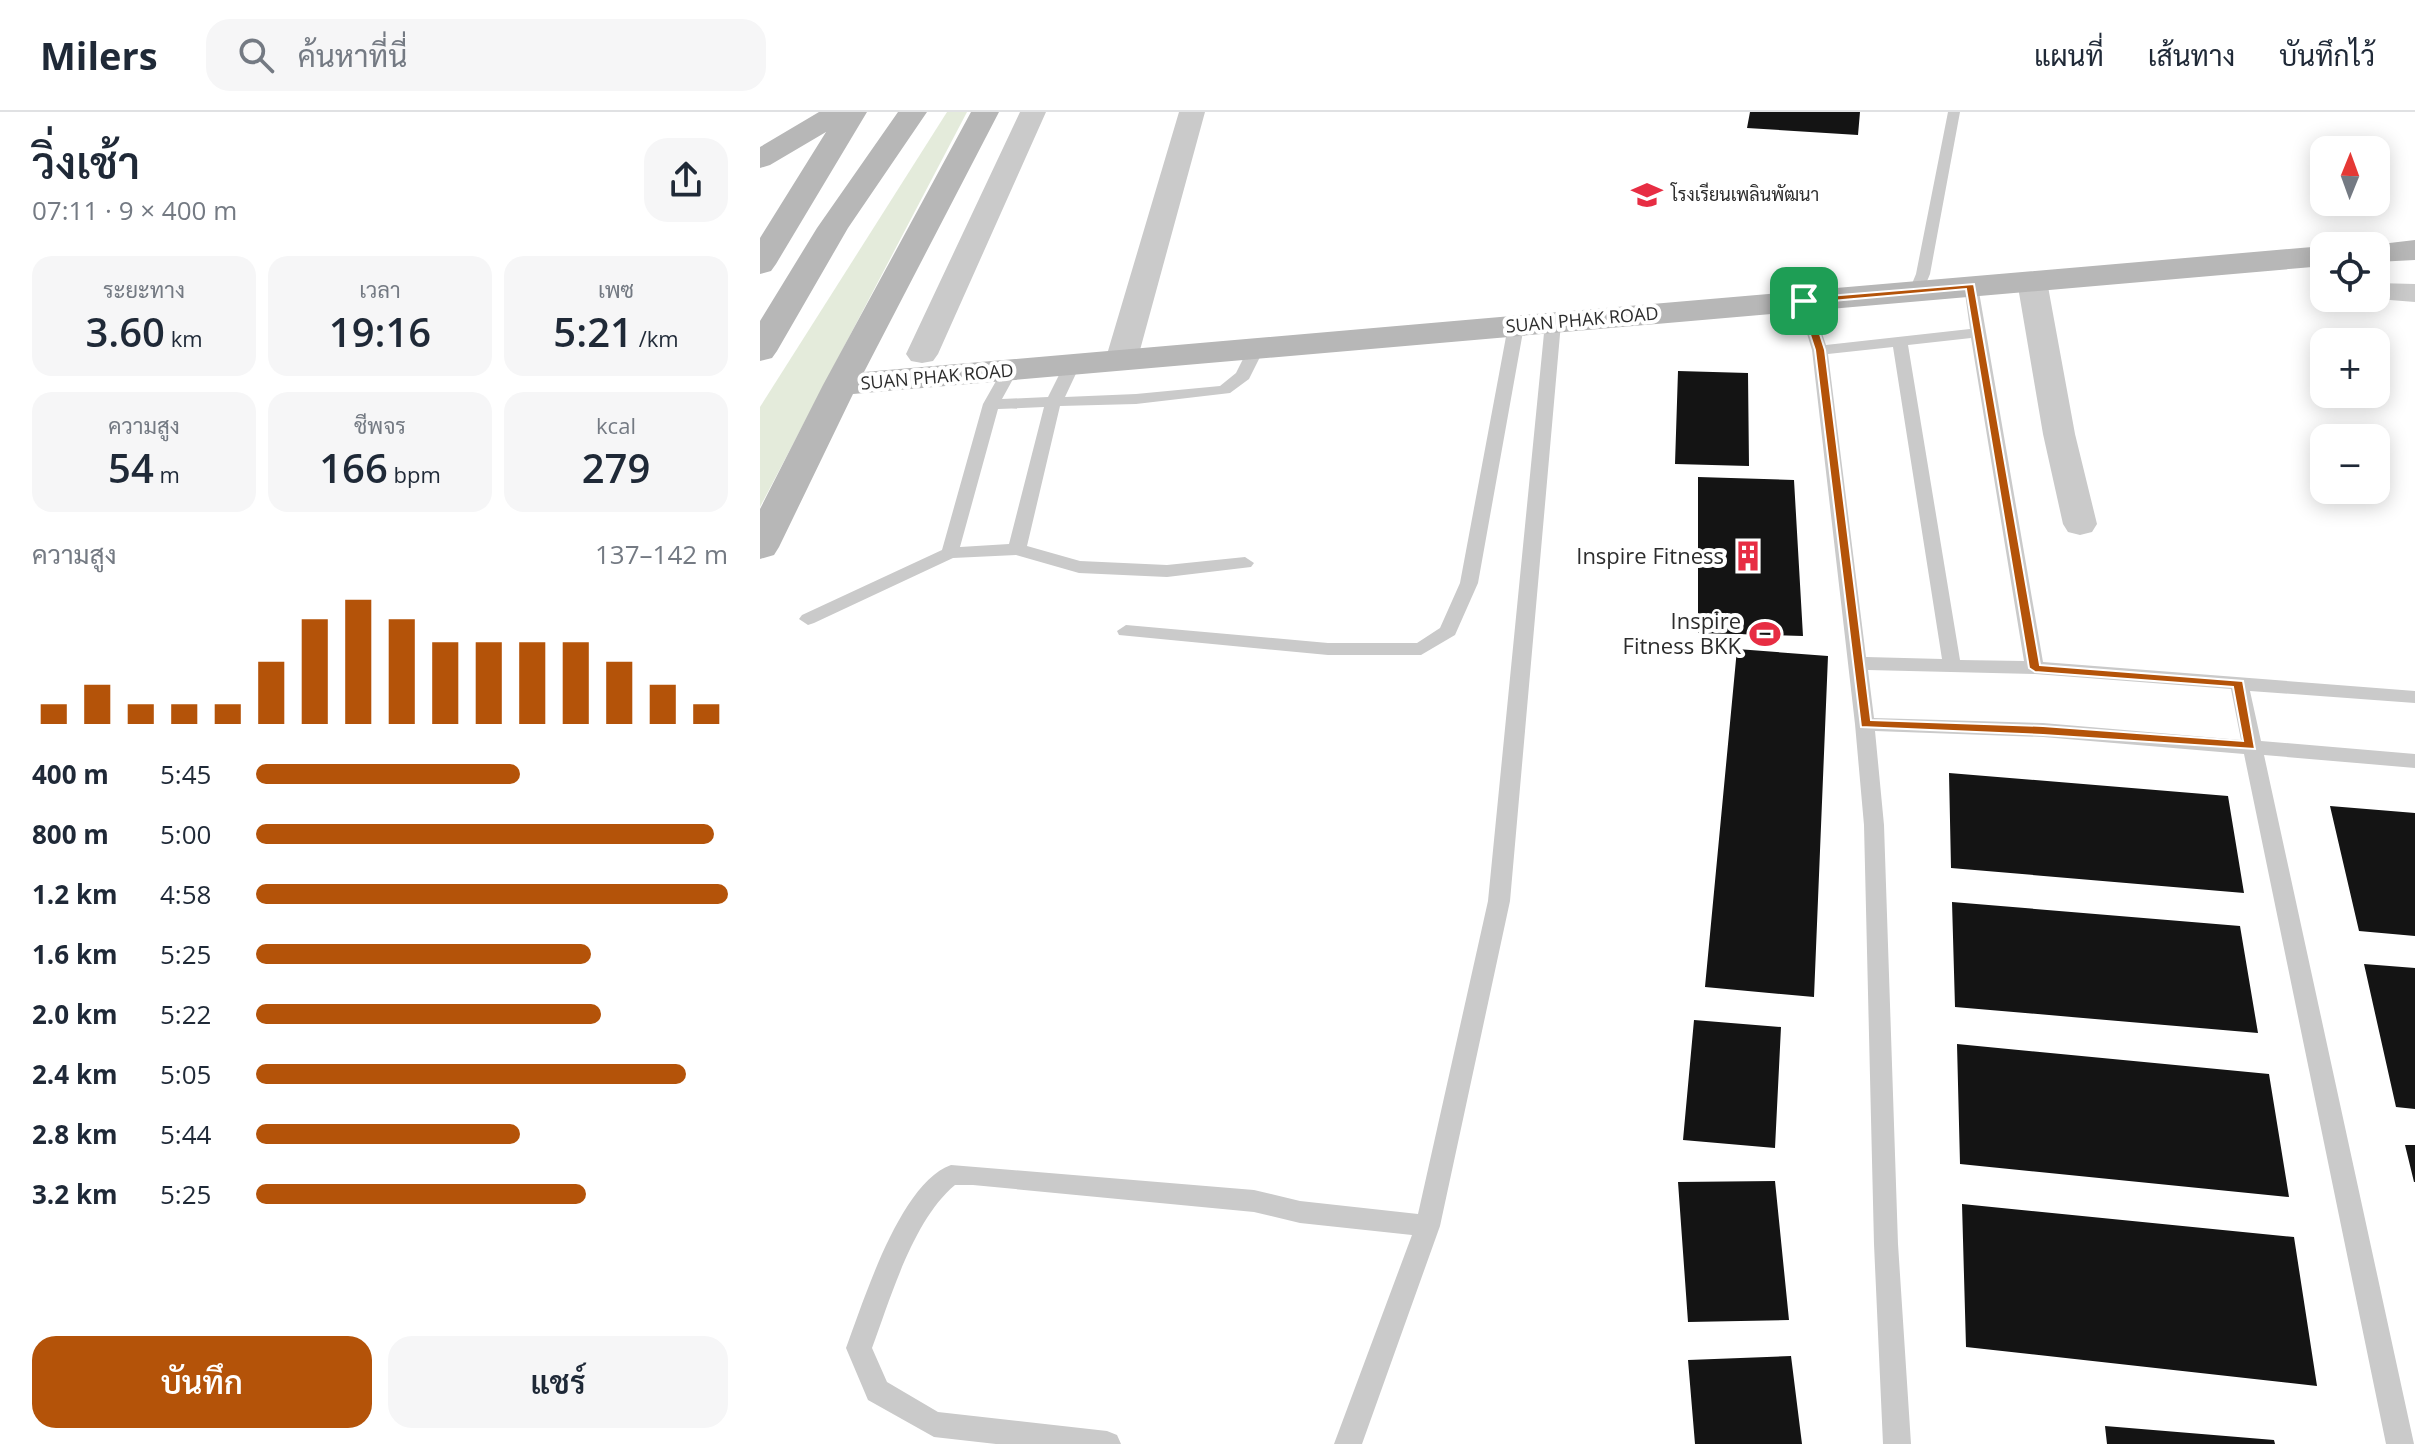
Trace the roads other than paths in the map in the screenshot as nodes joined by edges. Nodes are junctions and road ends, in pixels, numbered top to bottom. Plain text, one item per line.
1 (839, 112) edge
2 (853, 112) edge
3 (913, 112) edge
4 (985, 112) edge
5 (1033, 112) edge
6 (1192, 112) edge
7 (1954, 112) edge
8 (760, 159) edge
9 (794, 206) junction
10 (760, 245) edge
11 (2415, 250) edge
12 (2390, 251) edge
13 (2310, 261) edge
14 (760, 264) edge
15 (2032, 281) junction
16 (1971, 286) junction
17 (1916, 291) junction
18 (2390, 292) edge
19 (2415, 293) edge
20 (1804, 301) junction
21 (1553, 323) junction
22 (1516, 326) junction
23 (1978, 333) junction
24 (1900, 341) junction
25 (1256, 349) junction
26 (1820, 350) junction
27 (760, 351) edge
28 (922, 354) dead end
29 (1121, 361) junction
30 (1072, 365) junction
31 (1010, 370) junction
32 (840, 385) junction
33 (991, 404) junction
34 (1053, 404) junction
35 (2080, 524) dead end
36 (760, 547) edge
37 (1017, 549) junction
38 (950, 553) junction
39 (1245, 563) dead end
40 (808, 619) dead end
41 (1126, 631) dead end
42 (1858, 663) junction
43 (1952, 666) junction
44 (2035, 668) junction
45 (2239, 684) junction
46 (2415, 697) edge
47 (1865, 724) junction
48 (2250, 746) junction
49 (2415, 761) edge
50 (1428, 1226) junction
51 (1107, 1444) edge
52 (1348, 1444) edge
53 (1897, 1444) edge
54 (2400, 1444) edge

1 - 8 main road
2 - 9 main road
3 - 27 main road
4 - 32 main road
5 - 28 street
6 - 29 street
7 - 17 lane
9 - 10 main road
9 - 14 main road
11 - 12 main road
13 - 15 main road, SUAN PHAK ROAD
15 - 16 main road, SUAN PHAK ROAD
15 - 35 street
16 - 17 main road, SUAN PHAK ROAD
16 - 23 lane
17 - 20 main road, SUAN PHAK ROAD
18 - 19 street
20 - 21 main road, SUAN PHAK ROAD
20 - 26 lane
21 - 22 main road, SUAN PHAK ROAD
21 - 50 lane
22 - 25 main road, SUAN PHAK ROAD
22 - 41 lane
23 - 24 lane
23 - 44 lane
24 - 26 lane
24 - 43 lane
25 - 29 main road, SUAN PHAK ROAD
25 - 34 lane
26 - 42 lane
29 - 30 main road, SUAN PHAK ROAD
30 - 31 main road, SUAN PHAK ROAD
30 - 34 lane
31 - 32 main road, SUAN PHAK ROAD
31 - 33 lane
32 - 36 main road
33 - 34 lane
33 - 38 lane
34 - 37 lane
37 - 38 lane
37 - 39 lane
38 - 40 lane
42 - 43 lane
42 - 47 lane
43 - 44 lane
44 - 45 lane
45 - 46 lane
45 - 48 lane
47 - 48 lane
47 - 53 lane
48 - 49 lane
48 - 54 lane
50 - 51 lane
50 - 52 lane

